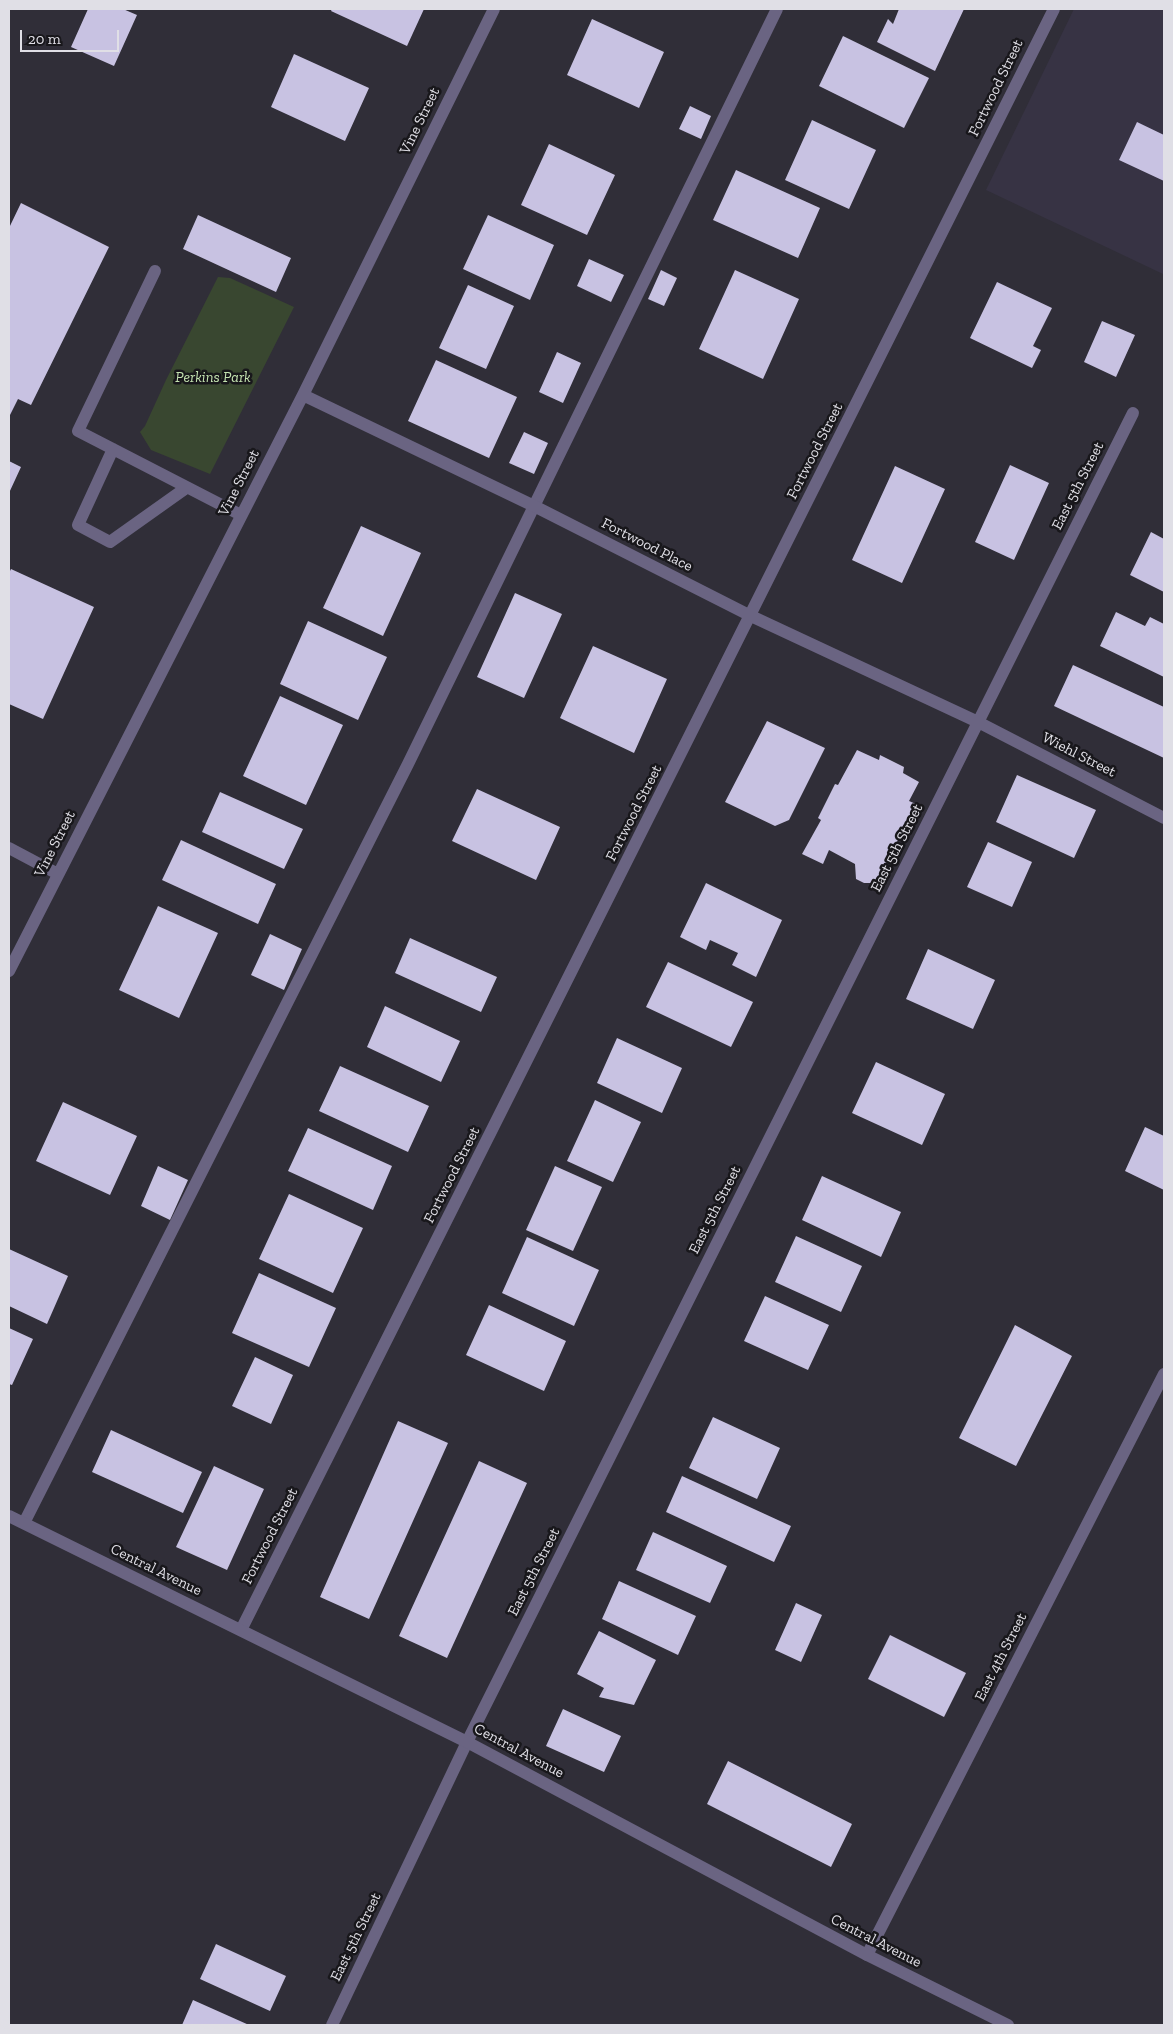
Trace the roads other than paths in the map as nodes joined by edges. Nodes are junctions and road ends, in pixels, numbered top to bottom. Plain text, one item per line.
1 (494, 9) edge
2 (777, 9) edge
3 (1054, 9) edge
4 (155, 271) dead end
5 (303, 395) junction
6 (1133, 413) dead end
7 (113, 449) junction
8 (186, 488) junction
9 (534, 506) junction
10 (241, 515) junction
11 (751, 616) junction
12 (978, 722) junction
13 (1164, 818) edge
14 (9, 848) edge
15 (58, 874) junction
16 (9, 970) edge
17 (1164, 1374) edge
18 (9, 1516) edge
19 (24, 1523) junction
20 (241, 1630) junction
21 (467, 1742) junction
22 (867, 1955) junction
23 (332, 2025) edge
24 (1008, 2025) edge

1 - 5 street, Vine Street
2 - 9 street
3 - 11 street, Fortwood Street
4 - 7 street
5 - 9 street, Fortwood Place
5 - 10 street, Vine Street
6 - 12 street, East 5th Street
7 - 8 street
7 - 8 street
8 - 10 street
9 - 11 street, Fortwood Place
9 - 19 street
10 - 15 street, Vine Street
11 - 12 street, Fortwood Place
11 - 20 street, Fortwood Street
12 - 13 street, Wiehl Street
12 - 21 street, East 5th Street
14 - 15 street
15 - 16 street, Vine Street
17 - 22 street, East 4th Street
18 - 19 street, Central Avenue
19 - 20 street, Central Avenue
20 - 21 street, Central Avenue
21 - 22 street, Central Avenue
21 - 23 street, East 5th Street
22 - 24 street, Central Avenue

